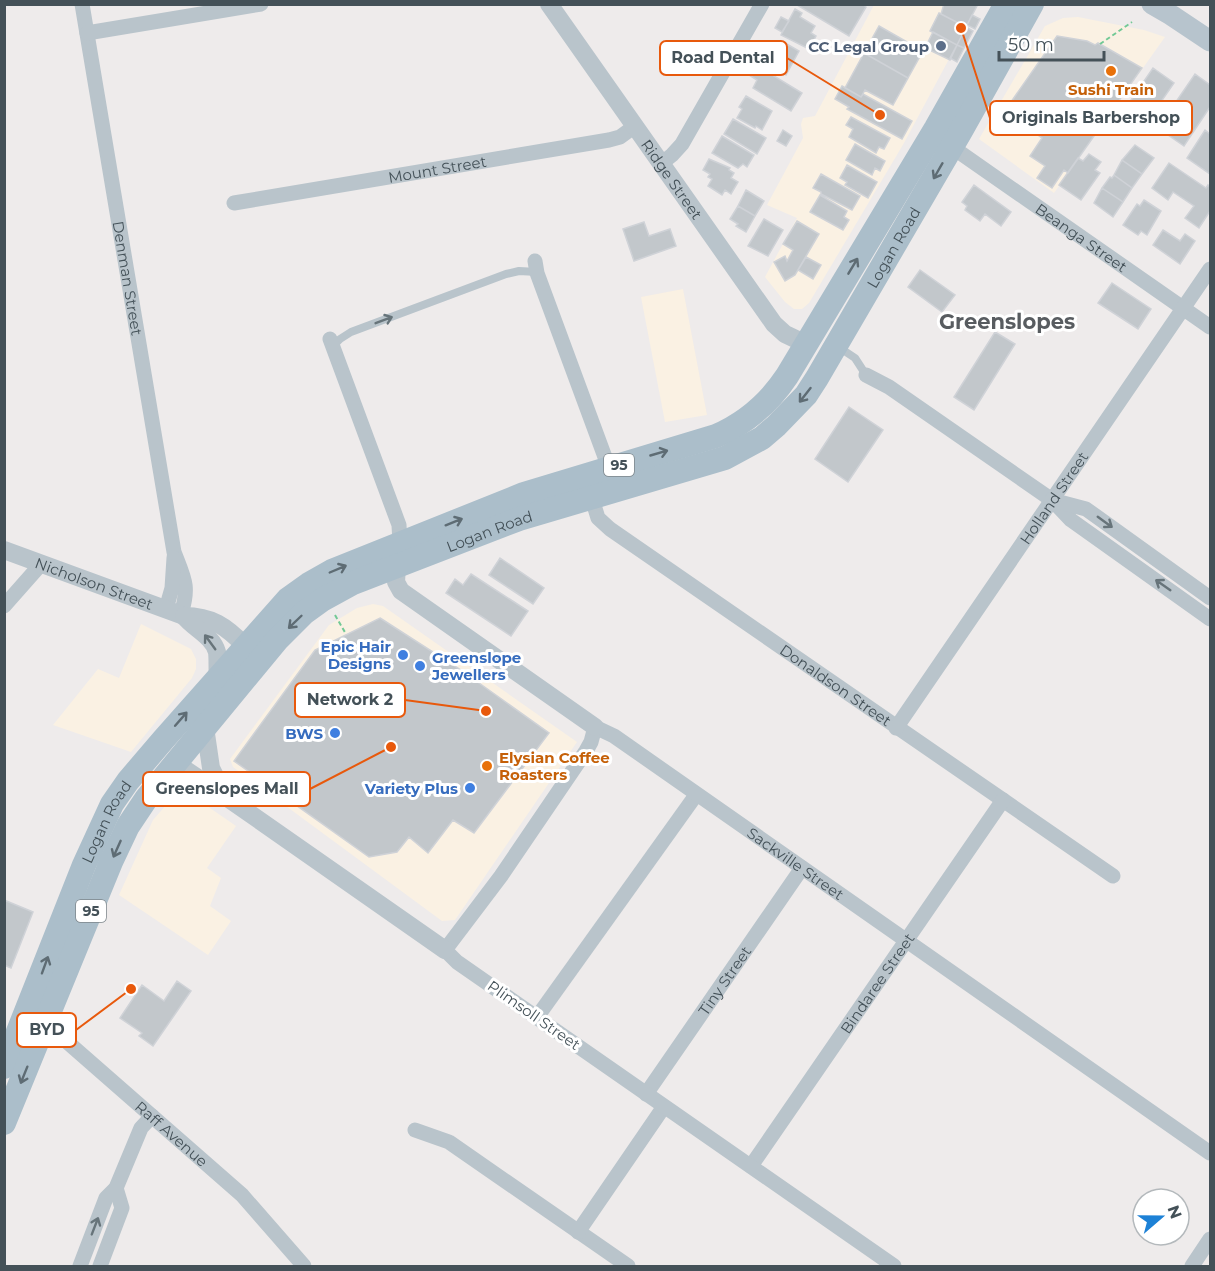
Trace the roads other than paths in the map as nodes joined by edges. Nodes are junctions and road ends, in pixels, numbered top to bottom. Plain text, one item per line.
1 (82, 4) edge
2 (261, 4) edge
3 (549, 4) edge
4 (762, 4) edge
5 (1006, 4) edge
6 (1152, 4) edge
7 (1034, 5) edge
8 (87, 33) junction
9 (1210, 41) edge
10 (635, 126) junction
11 (952, 147) junction
12 (662, 163) junction
13 (234, 203) dead end
14 (536, 267) joint
15 (1210, 270) edge
16 (1183, 309) junction
17 (1210, 327) edge
18 (332, 342) joint
19 (806, 344) junction
20 (836, 346) junction
21 (866, 375) joint
22 (613, 479) junction
23 (588, 486) junction
24 (1052, 501) junction
25 (4, 550) edge
26 (398, 555) junction
27 (42, 563) junction
28 (1210, 598) edge
29 (4, 606) edge
30 (177, 613) junction
31 (1210, 619) edge
32 (252, 654) junction
33 (218, 677) junction
34 (205, 727) junction
35 (595, 727) junction
36 (896, 728) junction
37 (173, 765) junction
38 (696, 795) junction
39 (229, 799) junction
40 (1003, 800) junction
41 (112, 804) junction
42 (802, 868) junction
43 (1113, 876) dead end
44 (905, 940) junction
45 (445, 950) junction
46 (537, 1017) junction
47 (34, 1024) junction
48 (4, 1067) edge
49 (646, 1094) junction
50 (663, 1107) junction
51 (152, 1116) junction
52 (4, 1123) edge
53 (415, 1130) dead end
54 (1210, 1153) edge
55 (751, 1166) junction
56 (116, 1188) junction
57 (578, 1232) junction
58 (1210, 1239) edge
59 (80, 1266) edge
60 (100, 1266) edge
61 (304, 1266) edge
62 (628, 1266) edge
63 (894, 1266) edge
64 (1192, 1266) edge

1 - 8 street, Denman Street
2 - 8 street
3 - 10 street, Ridge Street
4 - 12 street
19 -> 5 main road, Logan Road / 95
6 - 9 main road
7 - 11 main road, Logan Road / 95
8 - 30 street, Denman Street
10 - 12 street, Ridge Street
10 - 13 street, Mount Street
11 - 16 street, Beanga Street
11 -> 20 main road, Logan Road / 95
12 - 19 street, Ridge Street
18 -> 14 lane
14 - 22 street
15 - 16 street, Holland Street
16 - 17 street, Beanga Street
16 - 24 street, Holland Street
18 - 26 street
19 - 20 main road
22 -> 19 main road, Logan Road / 95
20 - 21 lane
20 -> 22 main road, Logan Road / 95
21 - 24 street
22 - 23 main road, Logan Road / 95
23 - 26 main road, Logan Road / 95
23 - 36 street, Donaldson Street
24 -> 28 street
31 -> 24 street
24 - 36 street, Holland Street
25 - 27 street, Nicholson Street
26 - 32 main road, Logan Road / 95
26 - 35 street, Sackville Street
27 - 29 street
27 - 30 street, Nicholson Street
30 - 32 street, Nicholson Street
33 -> 30 street, Nicholson Street
32 - 33 main road, Logan Road / 95
32 - 34 main road, Logan Road / 95
41 -> 33 main road, Logan Road / 95
34 - 37 main road, Logan Road / 95
34 - 39 street
35 - 38 street, Sackville Street
35 - 45 street
36 - 40 street, Donaldson Street
37 - 39 street, Plimsoll Street
37 - 41 main road
37 -> 47 main road, Logan Road / 95
38 - 42 street, Sackville Street
38 - 46 street
39 - 45 street, Plimsoll Street
40 - 43 street, Donaldson Street
40 - 44 street, Bindaree Street
47 -> 41 main road, Logan Road / 95
42 - 44 street, Sackville Street
42 - 49 street, Tiny Street
44 - 54 street, Sackville Street
44 - 55 street, Bindaree Street
45 - 46 street, Plimsoll Street
46 - 49 street, Plimsoll Street
47 - 48 main road, Logan Road / 95
47 - 51 street, Raff Avenue
47 -> 52 main road, Logan Road / 95
49 - 50 street, Plimsoll Street
50 - 55 street, Plimsoll Street
50 - 57 street
51 - 56 street
51 - 61 street, Raff Avenue
53 - 57 street
55 - 63 street, Plimsoll Street
59 -> 56 street
56 - 60 street
57 - 62 street
58 - 64 street

